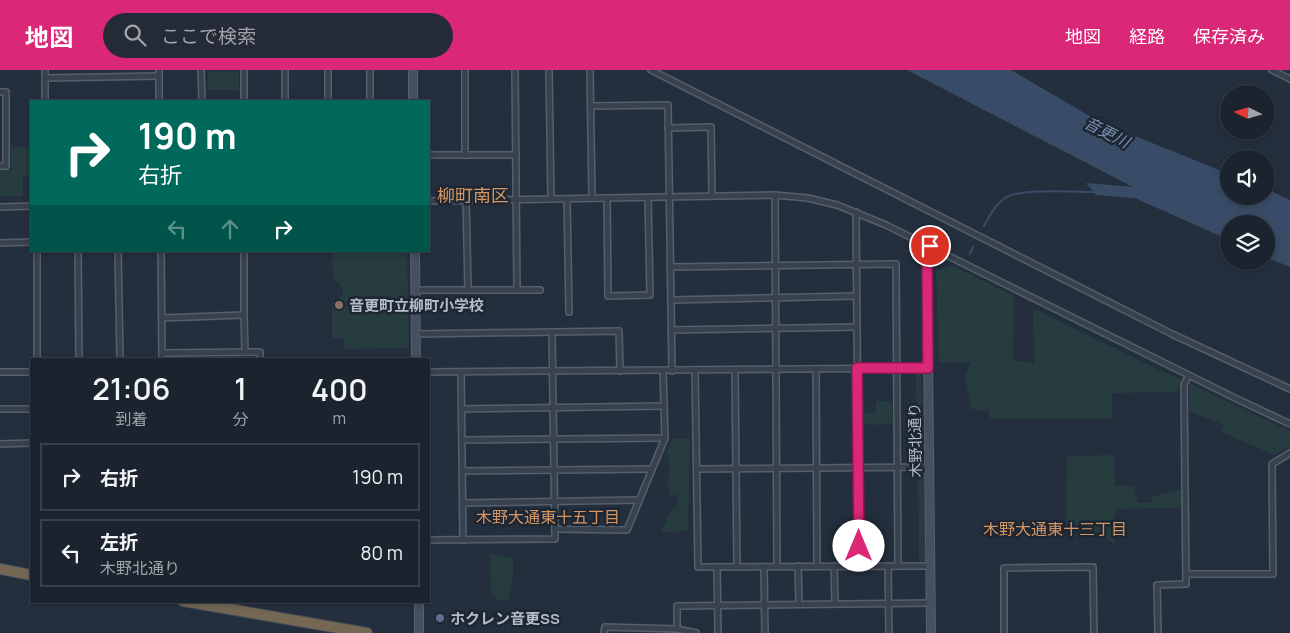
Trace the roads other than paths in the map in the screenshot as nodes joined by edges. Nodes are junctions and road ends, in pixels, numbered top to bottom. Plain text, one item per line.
1 (45, 70) edge
2 (201, 70) edge
3 (244, 70) edge
4 (285, 70) edge
5 (328, 70) edge
6 (370, 70) edge
7 (413, 70) edge
8 (465, 70) edge
9 (515, 70) edge
10 (549, 70) edge
11 (590, 70) edge
12 (651, 70) edge
13 (1272, 70) edge
14 (159, 73) edge
15 (45, 78) junction
16 (1290, 79) edge
17 (0, 92) edge
18 (45, 100) edge
19 (159, 100) edge
20 (202, 100) edge
21 (244, 100) edge
22 (285, 100) edge
23 (328, 100) edge
24 (370, 100) edge
25 (413, 100) edge
26 (591, 106) junction
27 (668, 128) junction
28 (430, 155) edge
29 (465, 155) junction
30 (516, 155) junction
31 (0, 166) edge
32 (775, 195) junction
33 (669, 196) junction
34 (712, 196) junction
35 (648, 197) junction
36 (592, 198) junction
37 (607, 198) junction
38 (551, 199) junction
39 (567, 199) junction
40 (466, 200) junction
41 (517, 200) junction
42 (430, 201) edge
43 (0, 206) edge
44 (30, 206) edge
45 (856, 212) junction
46 (30, 242) edge
47 (0, 243) edge
48 (930, 246) junction
49 (37, 252) edge
50 (78, 252) edge
51 (118, 252) edge
52 (161, 252) edge
53 (244, 252) edge
54 (415, 252) edge
55 (857, 265) junction
56 (775, 266) junction
57 (670, 267) junction
58 (468, 289) junction
59 (416, 290) junction
60 (517, 290) junction
61 (540, 290) dead end
62 (857, 296) junction
63 (775, 298) junction
64 (671, 300) junction
65 (569, 312) dead end
66 (244, 315) junction
67 (162, 318) junction
68 (857, 327) junction
69 (775, 328) junction
70 (672, 330) junction
71 (552, 332) junction
72 (416, 334) junction
73 (245, 352) junction
74 (162, 356) edge
75 (38, 358) edge
76 (79, 358) edge
77 (120, 358) edge
78 (260, 358) edge
79 (416, 358) edge
80 (857, 368) junction
81 (897, 368) junction
82 (928, 368) junction
83 (776, 369) junction
84 (816, 369) junction
85 (695, 370) junction
86 (735, 370) junction
87 (552, 371) junction
88 (620, 371) junction
89 (663, 371) junction
90 (672, 371) junction
91 (0, 372) edge
92 (30, 372) edge
93 (430, 372) edge
94 (461, 372) junction
95 (1189, 375) junction
96 (1290, 389) edge
97 (664, 406) junction
98 (553, 407) junction
99 (0, 409) edge
100 (30, 409) edge
101 (462, 409) junction
102 (1290, 424) edge
103 (665, 438) junction
104 (462, 440) junction
105 (554, 440) junction
106 (30, 443) edge
107 (0, 444) edge
108 (1290, 453) edge
109 (858, 467) junction
110 (898, 467) junction
111 (929, 467) junction
112 (736, 468) junction
113 (776, 468) junction
114 (816, 468) junction
115 (652, 469) junction
116 (696, 469) junction
117 (554, 470) junction
118 (462, 471) junction
119 (639, 500) junction
120 (555, 501) junction
121 (463, 503) junction
122 (555, 529) junction
123 (430, 540) edge
124 (463, 540) junction
125 (898, 565) junction
126 (798, 566) junction
127 (817, 566) junction
128 (834, 566) junction
129 (859, 566) junction
130 (888, 566) junction
131 (930, 566) junction
132 (717, 567) junction
133 (737, 567) junction
134 (764, 567) junction
135 (777, 567) junction
136 (0, 570) edge
137 (1186, 574) junction
138 (30, 575) edge
139 (194, 603) edge
140 (419, 603) edge
141 (835, 603) junction
142 (889, 603) junction
143 (931, 603) junction
144 (765, 604) junction
145 (800, 604) junction
146 (718, 605) junction
147 (678, 629) junction
148 (366, 633) edge
149 (419, 633) edge
150 (604, 633) edge
151 (696, 633) edge
152 (718, 633) edge
153 (765, 633) edge
154 (890, 633) edge
155 (931, 633) edge
156 (1004, 633) edge
157 (1094, 633) edge
158 (1158, 633) edge

1 - 15 street
2 - 20 street
3 - 21 street
4 - 22 street
5 - 23 street
6 - 24 street
7 - 25 street
8 - 29 street
9 - 30 street
10 - 38 street
11 - 26 street
12 - 96 street
13 - 16 street
14 - 15 street
14 - 19 street
15 - 18 street
17 - 31 street
26 - 27 street
26 - 36 street
27 - 33 street
27 - 34 street
28 - 29 street
29 - 30 street
30 - 41 street
32 - 34 street
32 - 45 street
32 - 56 street
33 - 34 street
33 - 35 street
33 - 57 street
35 - 37 street
35 - 37 street
36 - 37 street
36 - 39 street
38 - 39 street
38 - 41 street
39 - 65 street
40 - 41 street
40 - 42 street
40 - 58 street
41 - 60 street
43 - 44 street
45 - 48 street
45 - 55 street
46 - 47 street
48 - 82 street, 木野北通り
48 - 95 street
49 - 75 street
50 - 76 street
51 - 77 street
52 - 67 street
53 - 66 street
54 - 59 street
55 - 56 street
55 - 62 street
55 - 81 street
56 - 57 street
56 - 63 street
57 - 64 street
58 - 59 street
58 - 60 street
59 - 72 street
60 - 61 street
62 - 63 street
62 - 68 street
63 - 64 street
63 - 69 street
64 - 70 street
66 - 67 street
66 - 73 street
67 - 74 street
68 - 69 street
68 - 80 street
69 - 70 street
69 - 83 street
70 - 90 street
71 - 72 street
71 - 87 street
71 - 88 street
72 - 79 street
73 - 74 street
73 - 78 street
80 - 81 street
80 - 84 street
80 - 109 street
81 - 82 street
81 - 110 street
82 - 111 street, 木野北通り
83 - 84 street
83 - 86 street
83 - 113 street
84 - 114 street
85 - 86 street
85 - 90 street
85 - 116 street
86 - 112 street
87 - 88 street
87 - 94 street
87 - 98 street
88 - 89 street
89 - 90 street
89 - 97 street
91 - 92 street
93 - 94 street
94 - 101 street
95 - 102 street
95 - 137 street
97 - 98 street
97 - 103 street
98 - 101 street
98 - 105 street
99 - 100 street
101 - 104 street
103 - 105 street
103 - 115 street
104 - 105 street
104 - 118 street
105 - 117 street
106 - 107 street
108 - 137 street
109 - 110 street
109 - 114 street
109 - 129 street
110 - 111 street
110 - 125 street
111 - 131 street, 木野北通り
112 - 113 street
112 - 116 street
112 - 133 street
113 - 114 street
113 - 135 street
114 - 127 street
115 - 117 street
115 - 119 street
116 - 132 street
117 - 118 street
117 - 120 street
118 - 121 street
119 - 120 street
119 - 122 street
120 - 121 street
120 - 122 street
121 - 124 street
122 - 124 street
123 - 124 street
125 - 130 street
125 - 131 street
126 - 127 street
126 - 135 street
126 - 145 street
127 - 128 street
128 - 129 street
128 - 141 street
129 - 130 street
130 - 142 street
131 - 143 street, 木野北通り
132 - 133 street
132 - 146 street
133 - 134 street
134 - 135 street
134 - 144 street
136 - 138 highway
137 - 158 street
139 - 148 highway
140 - 149 street
141 - 142 street
141 - 145 street
142 - 143 street
142 - 154 street
143 - 155 street, 木野北通り
144 - 145 street
144 - 146 street
144 - 153 street
146 - 147 street
146 - 152 street
147 - 150 street
147 - 151 street
156 - 157 street

